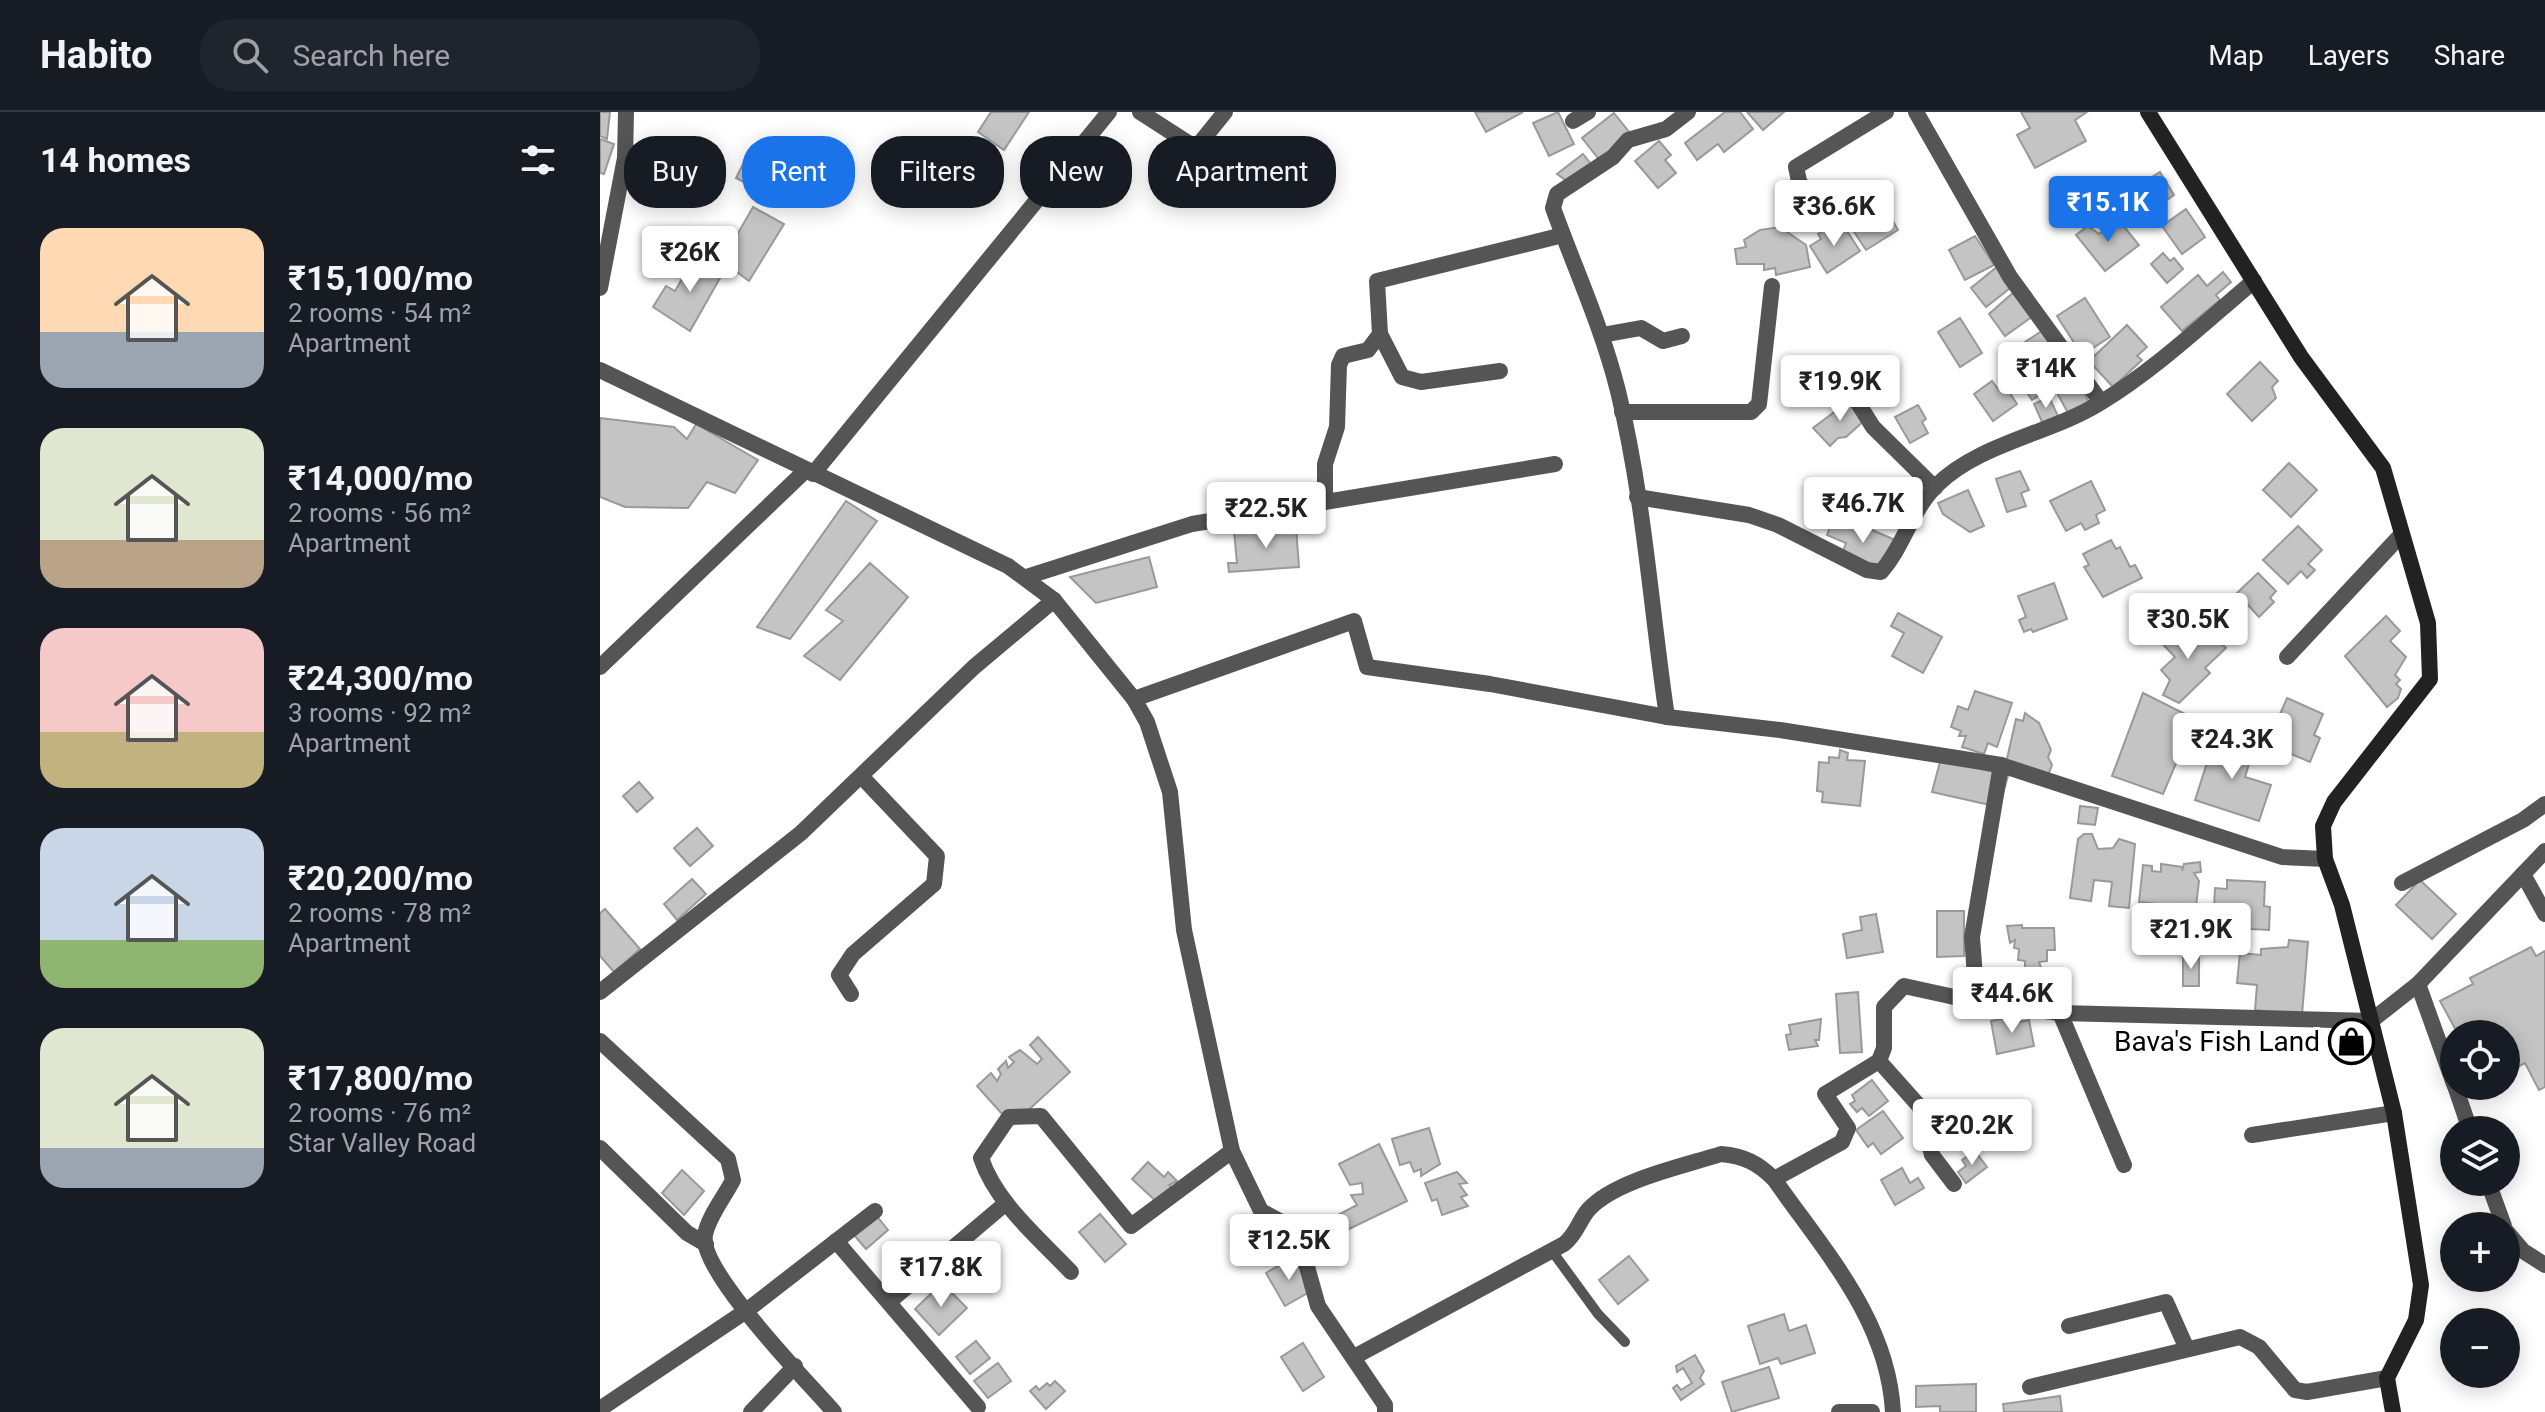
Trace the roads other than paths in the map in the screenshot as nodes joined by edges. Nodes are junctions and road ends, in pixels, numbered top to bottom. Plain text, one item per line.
1 (626, 112) edge
2 (1109, 112) edge
3 (1140, 112) edge
4 (1225, 112) edge
5 (1588, 112) edge
6 (1688, 112) edge
7 (1886, 112) edge
8 (1916, 112) edge
9 (2148, 112) edge
10 (1573, 121) dead end
11 (1819, 215) dead end
12 (1563, 235) junction
13 (2254, 281) junction
14 (1772, 286) dead end
15 (600, 288) edge
16 (1380, 334) junction
17 (1602, 335) junction
18 (1682, 336) dead end
19 (1819, 363) dead end
20 (600, 370) edge
21 (1500, 371) dead end
22 (2101, 402) junction
23 (1622, 412) junction
24 (1555, 464) dead end
25 (809, 473) junction
26 (1935, 488) junction
27 (1637, 497) junction
28 (1325, 500) junction
29 (2400, 536) junction
30 (1026, 577) junction
31 (1054, 600) junction
32 (2287, 657) dead end
33 (600, 667) edge
34 (1134, 699) junction
35 (1667, 717) junction
36 (2001, 765) junction
37 (861, 776) junction
38 (2545, 804) edge
39 (2545, 851) edge
40 (2325, 859) junction
41 (2523, 874) junction
42 (2402, 883) dead end
43 (2545, 914) edge
44 (2418, 984) junction
45 (600, 992) edge
46 (851, 994) dead end
47 (1977, 1002) junction
48 (2060, 1013) junction
49 (2371, 1021) junction
50 (600, 1041) edge
51 (2440, 1046) edge
52 (1879, 1061) junction
53 (2394, 1113) junction
54 (2252, 1135) dead end
55 (600, 1148) edge
56 (1232, 1151) junction
57 (2124, 1165) dead end
58 (1774, 1179) junction
59 (1954, 1184) dead end
60 (1006, 1203) junction
61 (875, 1211) dead end
62 (836, 1241) junction
63 (706, 1244) junction
64 (2520, 1247) edge
65 (1552, 1251) junction
66 (2545, 1265) edge
67 (1071, 1272) dead end
68 (889, 1302) junction
69 (746, 1311) junction
70 (2069, 1326) dead end
71 (1625, 1342) dead end
72 (2187, 1349) junction
73 (1354, 1357) junction
74 (795, 1366) junction
75 (2387, 1378) junction
76 (2030, 1387) dead end
77 (978, 1407) dead end
78 (600, 1409) edge
79 (751, 1412) edge
80 (834, 1412) edge
81 (1385, 1412) edge
82 (1839, 1412) edge
83 (1872, 1412) edge
84 (1893, 1412) edge
85 (2393, 1412) edge

1 - 15 street
2 - 25 street
3 - 4 street
5 - 10 street
6 - 12 street
7 - 11 street
8 - 22 street
9 - 13 street
12 - 16 street
12 - 17 street
13 - 22 street
13 - 29 street
14 - 23 street
16 - 21 street
16 - 28 street
17 - 18 street
17 - 23 street
19 - 26 street
20 - 25 street
22 - 26 street
23 - 27 street
24 - 28 street
25 - 30 street
25 - 33 street
26 - 27 street
27 - 35 street
28 - 30 street
29 - 32 street
29 - 40 street
30 - 31 street
31 - 34 street
31 - 37 street
34 - 35 street
34 - 56 street
35 - 36 street
36 - 40 street
36 - 47 street
37 - 45 street
37 - 46 street
38 - 42 street
39 - 41 street
40 - 49 street
41 - 43 street
41 - 44 street
44 - 49 street
44 - 51 street
47 - 48 street
47 - 52 street
48 - 49 street
48 - 57 street
49 - 53 street
50 - 63 street
52 - 58 street
52 - 59 street
53 - 54 street
53 - 75 street
55 - 63 street
56 - 60 street
56 - 73 street
58 - 65 street
58 - 84 street
60 - 67 street
60 - 68 street
61 - 62 street
62 - 68 street
62 - 69 street
63 - 69 street
64 - 66 street
65 - 71 lane
65 - 73 street
68 - 77 street
69 - 74 street
69 - 78 street
70 - 72 street
72 - 75 street
72 - 76 street
73 - 81 street
74 - 79 street
74 - 80 street
75 - 85 street
82 - 83 street

